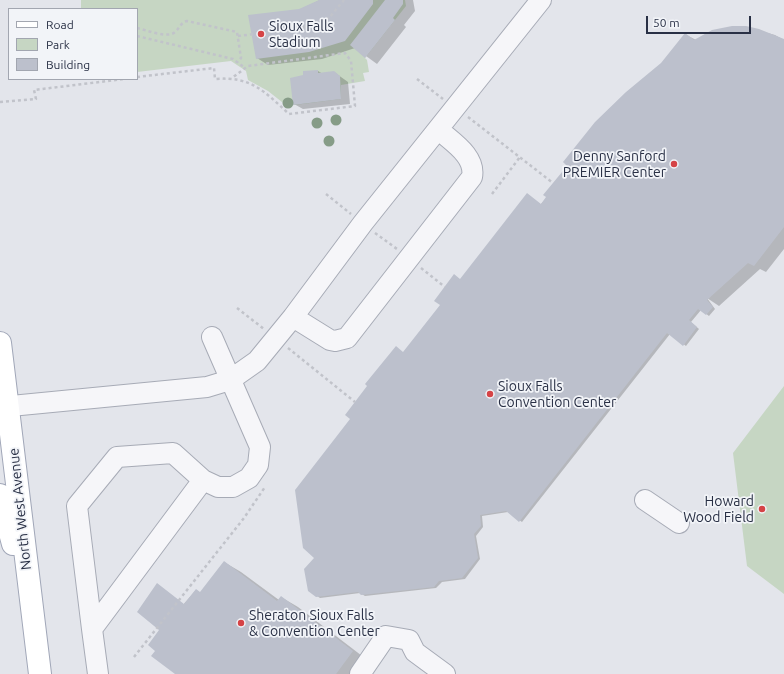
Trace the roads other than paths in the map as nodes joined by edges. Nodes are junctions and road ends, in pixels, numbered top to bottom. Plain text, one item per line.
1 (541, 0) edge
2 (438, 130) junction
3 (293, 317) junction
4 (212, 337) dead end
5 (0, 343) edge
6 (230, 380) junction
7 (3, 404) edge
8 (203, 480) junction
9 (0, 495) edge
10 (645, 500) dead end
11 (679, 523) dead end
12 (27, 578) junction
13 (92, 629) junction
14 (40, 674) edge
15 (98, 674) edge
16 (360, 674) edge
17 (445, 674) edge

1 - 2 lane
2 - 3 lane
2 - 3 lane
3 - 6 lane
4 - 6 lane
5 - 7 main road, North West Avenue
6 - 7 lane
6 - 8 lane
7 - 12 main road, North West Avenue
8 - 13 lane
8 - 13 lane
9 - 12 main road
10 - 11 lane
12 - 14 main road, North West Avenue
13 - 15 lane
16 - 17 lane

